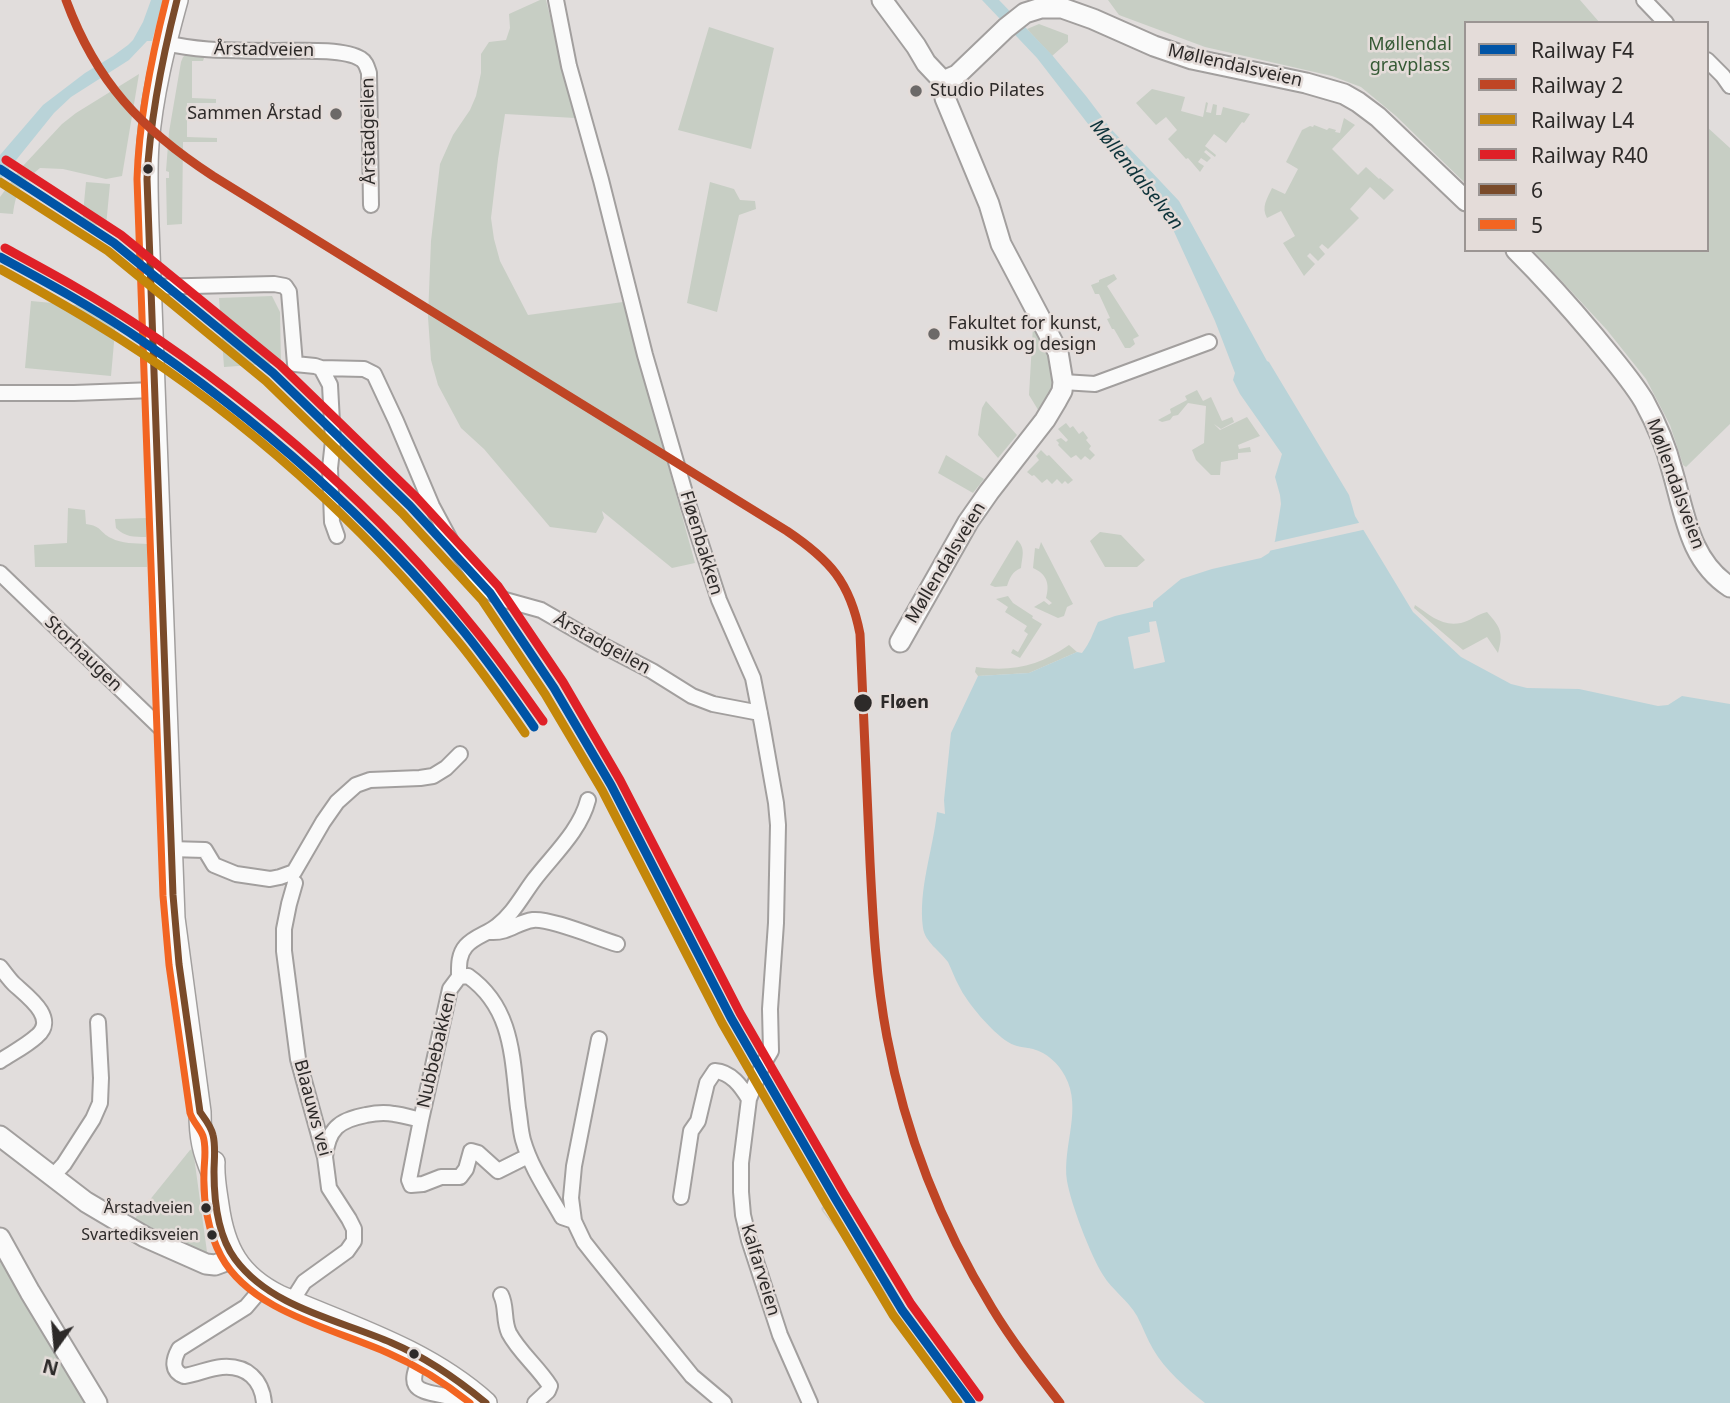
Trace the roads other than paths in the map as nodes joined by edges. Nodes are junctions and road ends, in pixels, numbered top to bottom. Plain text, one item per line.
1 (177, 0) edge
2 (556, 0) edge
3 (883, 0) edge
4 (1644, 0) edge
5 (1664, 21) edge
6 (166, 43) junction
7 (361, 59) joint
8 (1709, 62) edge
9 (943, 81) junction
10 (1730, 86) edge
11 (1464, 199) edge
12 (371, 205) dead end
13 (1518, 252) edge
14 (150, 287) junction
15 (1209, 342) dead end
16 (321, 368) junction
17 (1063, 382) junction
18 (154, 390) junction
19 (0, 393) edge
20 (337, 536) dead end
21 (0, 573) edge
22 (1730, 587) edge
23 (900, 642) dead end
24 (760, 713) junction
25 (167, 734) junction
26 (460, 754) dead end
27 (588, 800) dead end
28 (170, 849) junction
29 (295, 883) dead end
30 (486, 932) junction
31 (617, 944) dead end
32 (0, 967) edge
33 (459, 977) junction
34 (98, 1022) dead end
35 (598, 1039) dead end
36 (0, 1060) edge
37 (749, 1099) junction
38 (421, 1120) junction
39 (0, 1136) edge
40 (528, 1156) junction
41 (325, 1157) junction
42 (52, 1177) junction
43 (681, 1197) dead end
44 (573, 1221) junction
45 (0, 1238) edge
46 (234, 1258) junction
47 (263, 1287) junction
48 (501, 1295) dead end
49 (292, 1301) junction
50 (421, 1357) junction
51 (97, 1403) edge
52 (264, 1403) edge
53 (463, 1403) edge
54 (486, 1403) edge
55 (535, 1403) edge
56 (724, 1403) edge
57 (810, 1403) edge

1 - 6 main road
2 - 24 street, Fløenbakken
3 - 9 street
4 - 5 street
6 - 7 street, Årstadveien
6 - 14 main road
7 - 12 street, Årstadgeilen
8 - 10 street
9 - 11 street, Møllendalsveien
9 - 17 street
13 - 22 street, Møllendalsveien
14 - 16 street, Årstadgeilen
14 - 18 main road
15 - 17 street
16 - 20 street
16 - 24 street, Årstadgeilen
17 - 23 street, Møllendalsveien
18 - 19 street
18 - 25 main road
21 - 25 street, Storhaugen
24 - 37 street, Fløenbakken
25 - 28 main road
26 - 28 street
27 - 30 street
28 - 46 main road
29 - 41 street, Blaauws vei
30 - 31 street
30 - 33 street
32 - 36 street
33 - 38 street, Nubbebakken
33 - 40 street, Nubbebakken
34 - 42 street
35 - 44 street, Nubbebakken
37 - 43 street
37 - 57 street, Kalfarveien
38 - 40 street, Nubbebakken
38 - 41 street, Nubbebakken
39 - 42 street
40 - 44 street, Nubbebakken
41 - 49 street, Blaauws vei
42 - 46 street
44 - 56 street, Nubbebakken
45 - 51 street
46 - 47 main road
47 - 49 main road
47 - 52 street
48 - 55 street
49 - 50 main road
50 - 53 street
50 - 54 main road

